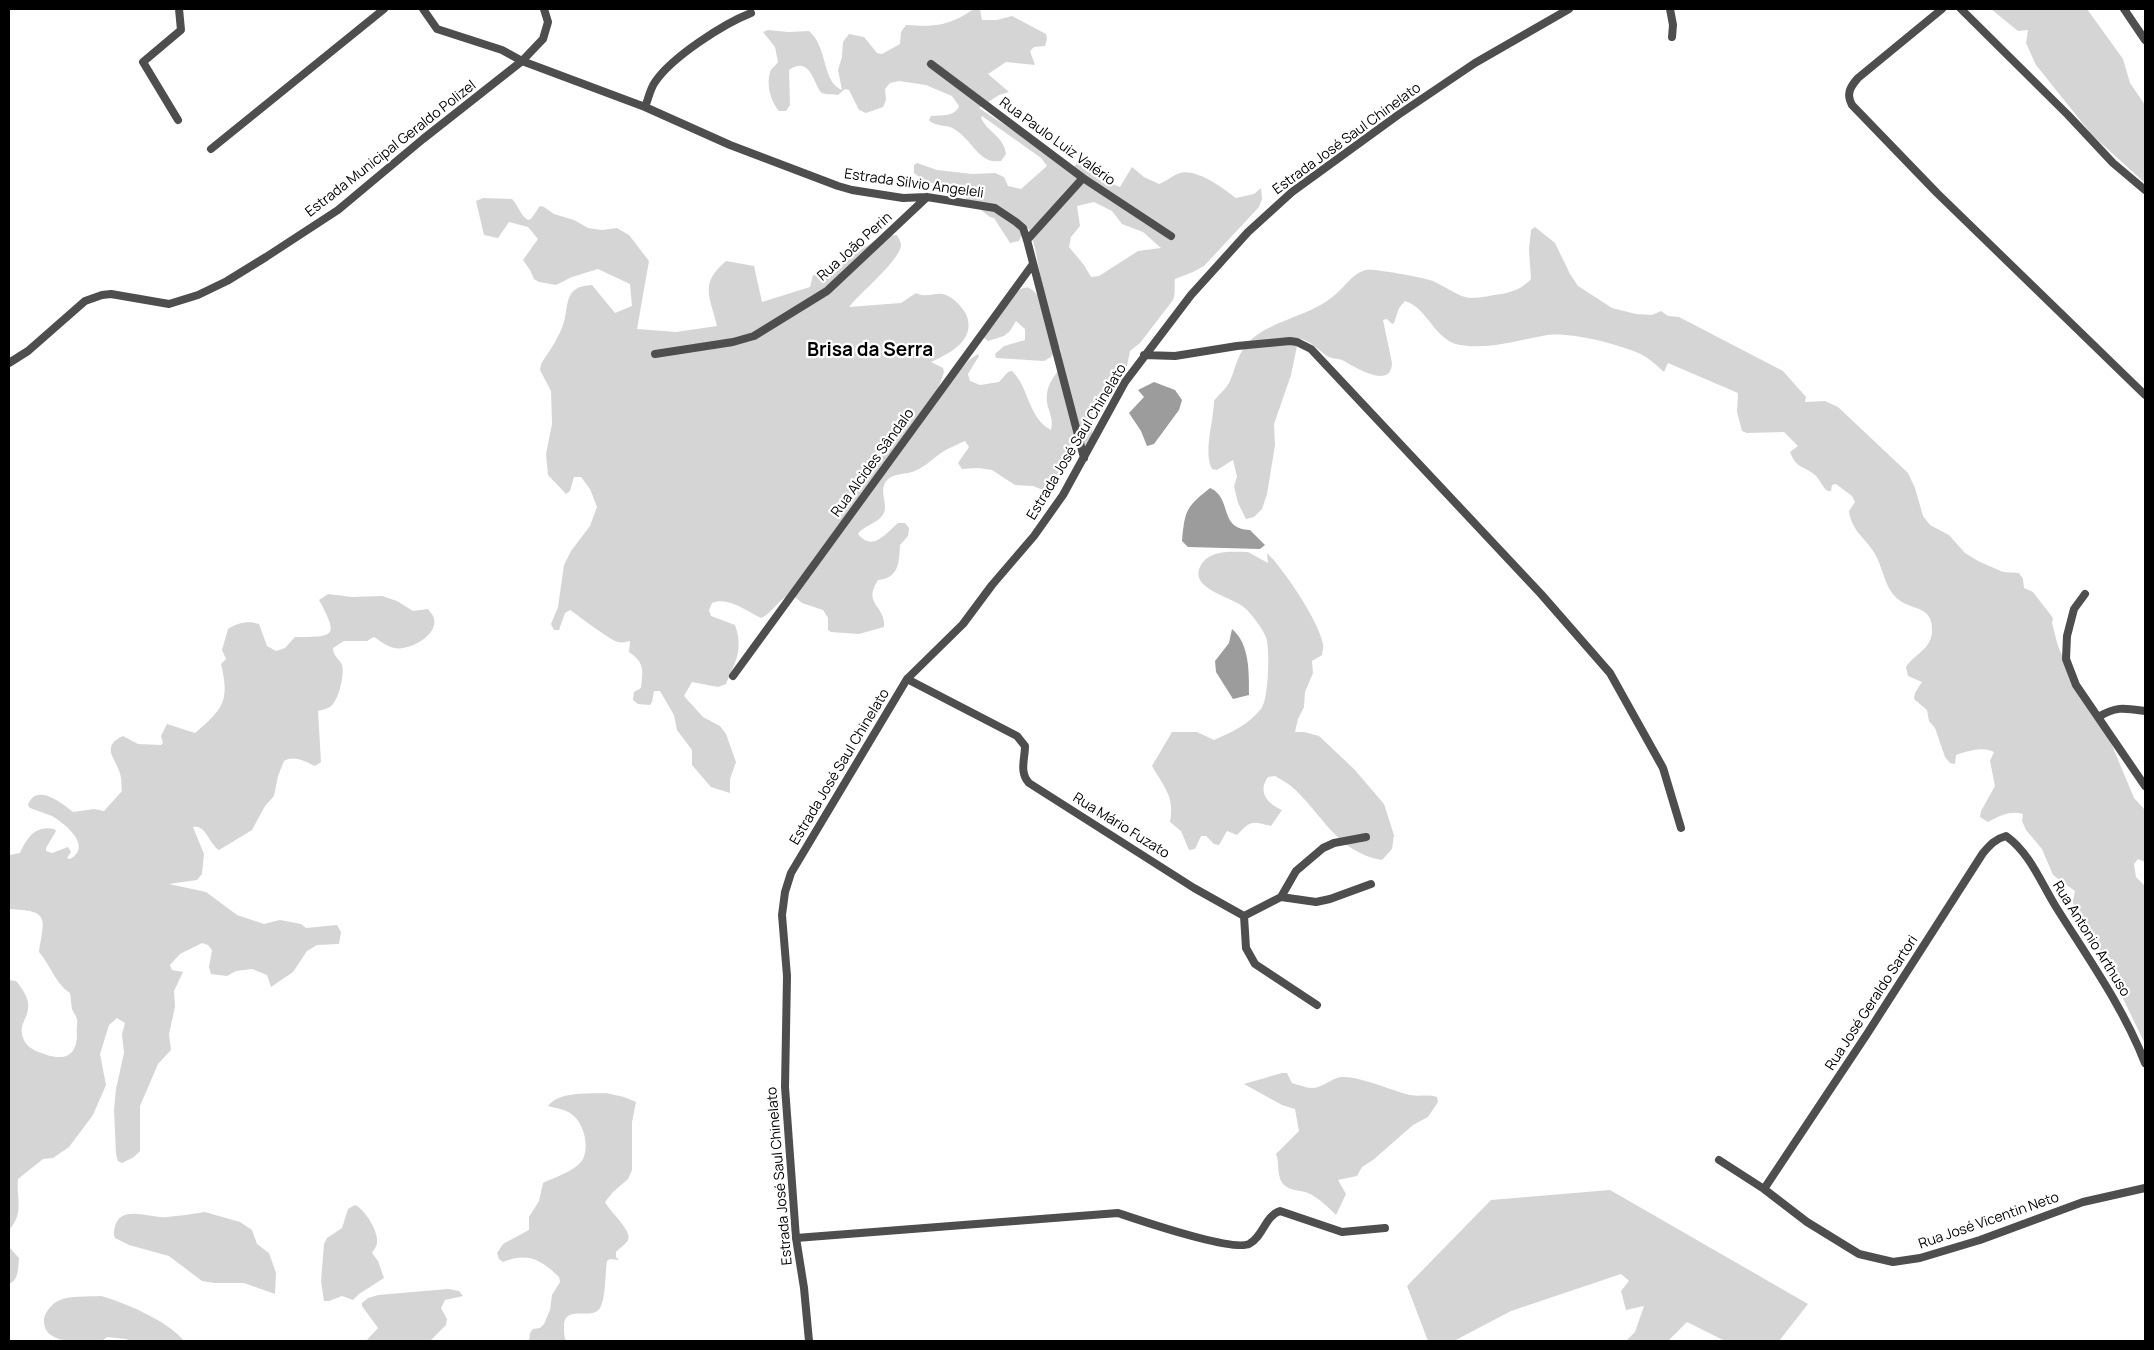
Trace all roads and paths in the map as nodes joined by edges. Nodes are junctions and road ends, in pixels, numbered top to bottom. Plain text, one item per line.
1 (179, 9) edge
2 (384, 9) edge
3 (424, 9) edge
4 (544, 9) edge
5 (1569, 9) edge
6 (1670, 9) edge
7 (1942, 9) edge
8 (1961, 9) edge
9 (2124, 9) edge
10 (751, 13) dead end
11 (1672, 37) dead end
12 (2145, 40) edge
13 (522, 61) junction
14 (931, 64) dead end
15 (645, 108) junction
16 (178, 120) dead end
17 (210, 149) dead end
18 (1083, 178) junction
19 (2145, 190) edge
20 (927, 197) junction
21 (1171, 236) dead end
22 (1027, 240) junction
23 (1033, 264) junction
24 (655, 354) dead end
25 (1144, 355) junction
26 (9, 363) edge
27 (2145, 395) edge
28 (1084, 458) junction
29 (2085, 594) dead end
30 (733, 676) dead end
31 (907, 679) junction
32 (2145, 711) edge
33 (2098, 716) junction
34 (2145, 786) edge
35 (1681, 828) dead end
36 (2006, 836) joint
37 (1366, 837) dead end
38 (1371, 884) dead end
39 (1281, 897) junction
40 (1244, 916) junction
41 (1317, 1005) dead end
42 (2145, 1063) edge
43 (1719, 1160) dead end
44 (2145, 1188) edge
45 (1764, 1189) junction
46 (1385, 1228) dead end
47 (796, 1238) junction
48 (809, 1341) edge

1 - 16 street
2 - 17 street
3 - 13 street, Estrada Silvio Angeleli
4 - 13 street
5 - 25 street, Estrada José Saul Chinelato
6 - 11 street
7 - 27 street
8 - 19 street
9 - 12 street
10 - 15 street
13 - 15 street, Estrada Silvio Angeleli
13 - 26 street, Estrada Municipal Geraldo Polizel
14 - 18 street, Rua Paulo Luiz Valério
15 - 20 street, Estrada Silvio Angeleli
18 - 21 street, Rua Paulo Luiz Valério
18 - 22 street
20 - 22 street, Estrada Silvio Angeleli
20 - 24 street, Rua João Perin
22 - 23 street, Estrada Silvio Angeleli
23 - 28 street, Estrada Silvio Angeleli
23 - 30 street, Rua Alcides Sândalo
25 - 28 street, Estrada José Saul Chinelato
25 - 35 street
28 - 31 street, Estrada José Saul Chinelato
29 - 33 street
31 - 40 street, Rua Mário Fuzato
31 - 47 street, Estrada José Saul Chinelato
32 - 33 street
33 - 34 street
36 - 42 street, Rua Antonio Arthuso
36 - 45 street, Rua José Geraldo Sartori
37 - 39 street
38 - 39 street
39 - 40 street
40 - 41 street
43 - 45 street, Rua José Vicentin Neto
44 - 45 street, Rua José Vicentin Neto
46 - 47 street
47 - 48 street, Estrada José Saul Chinelato

